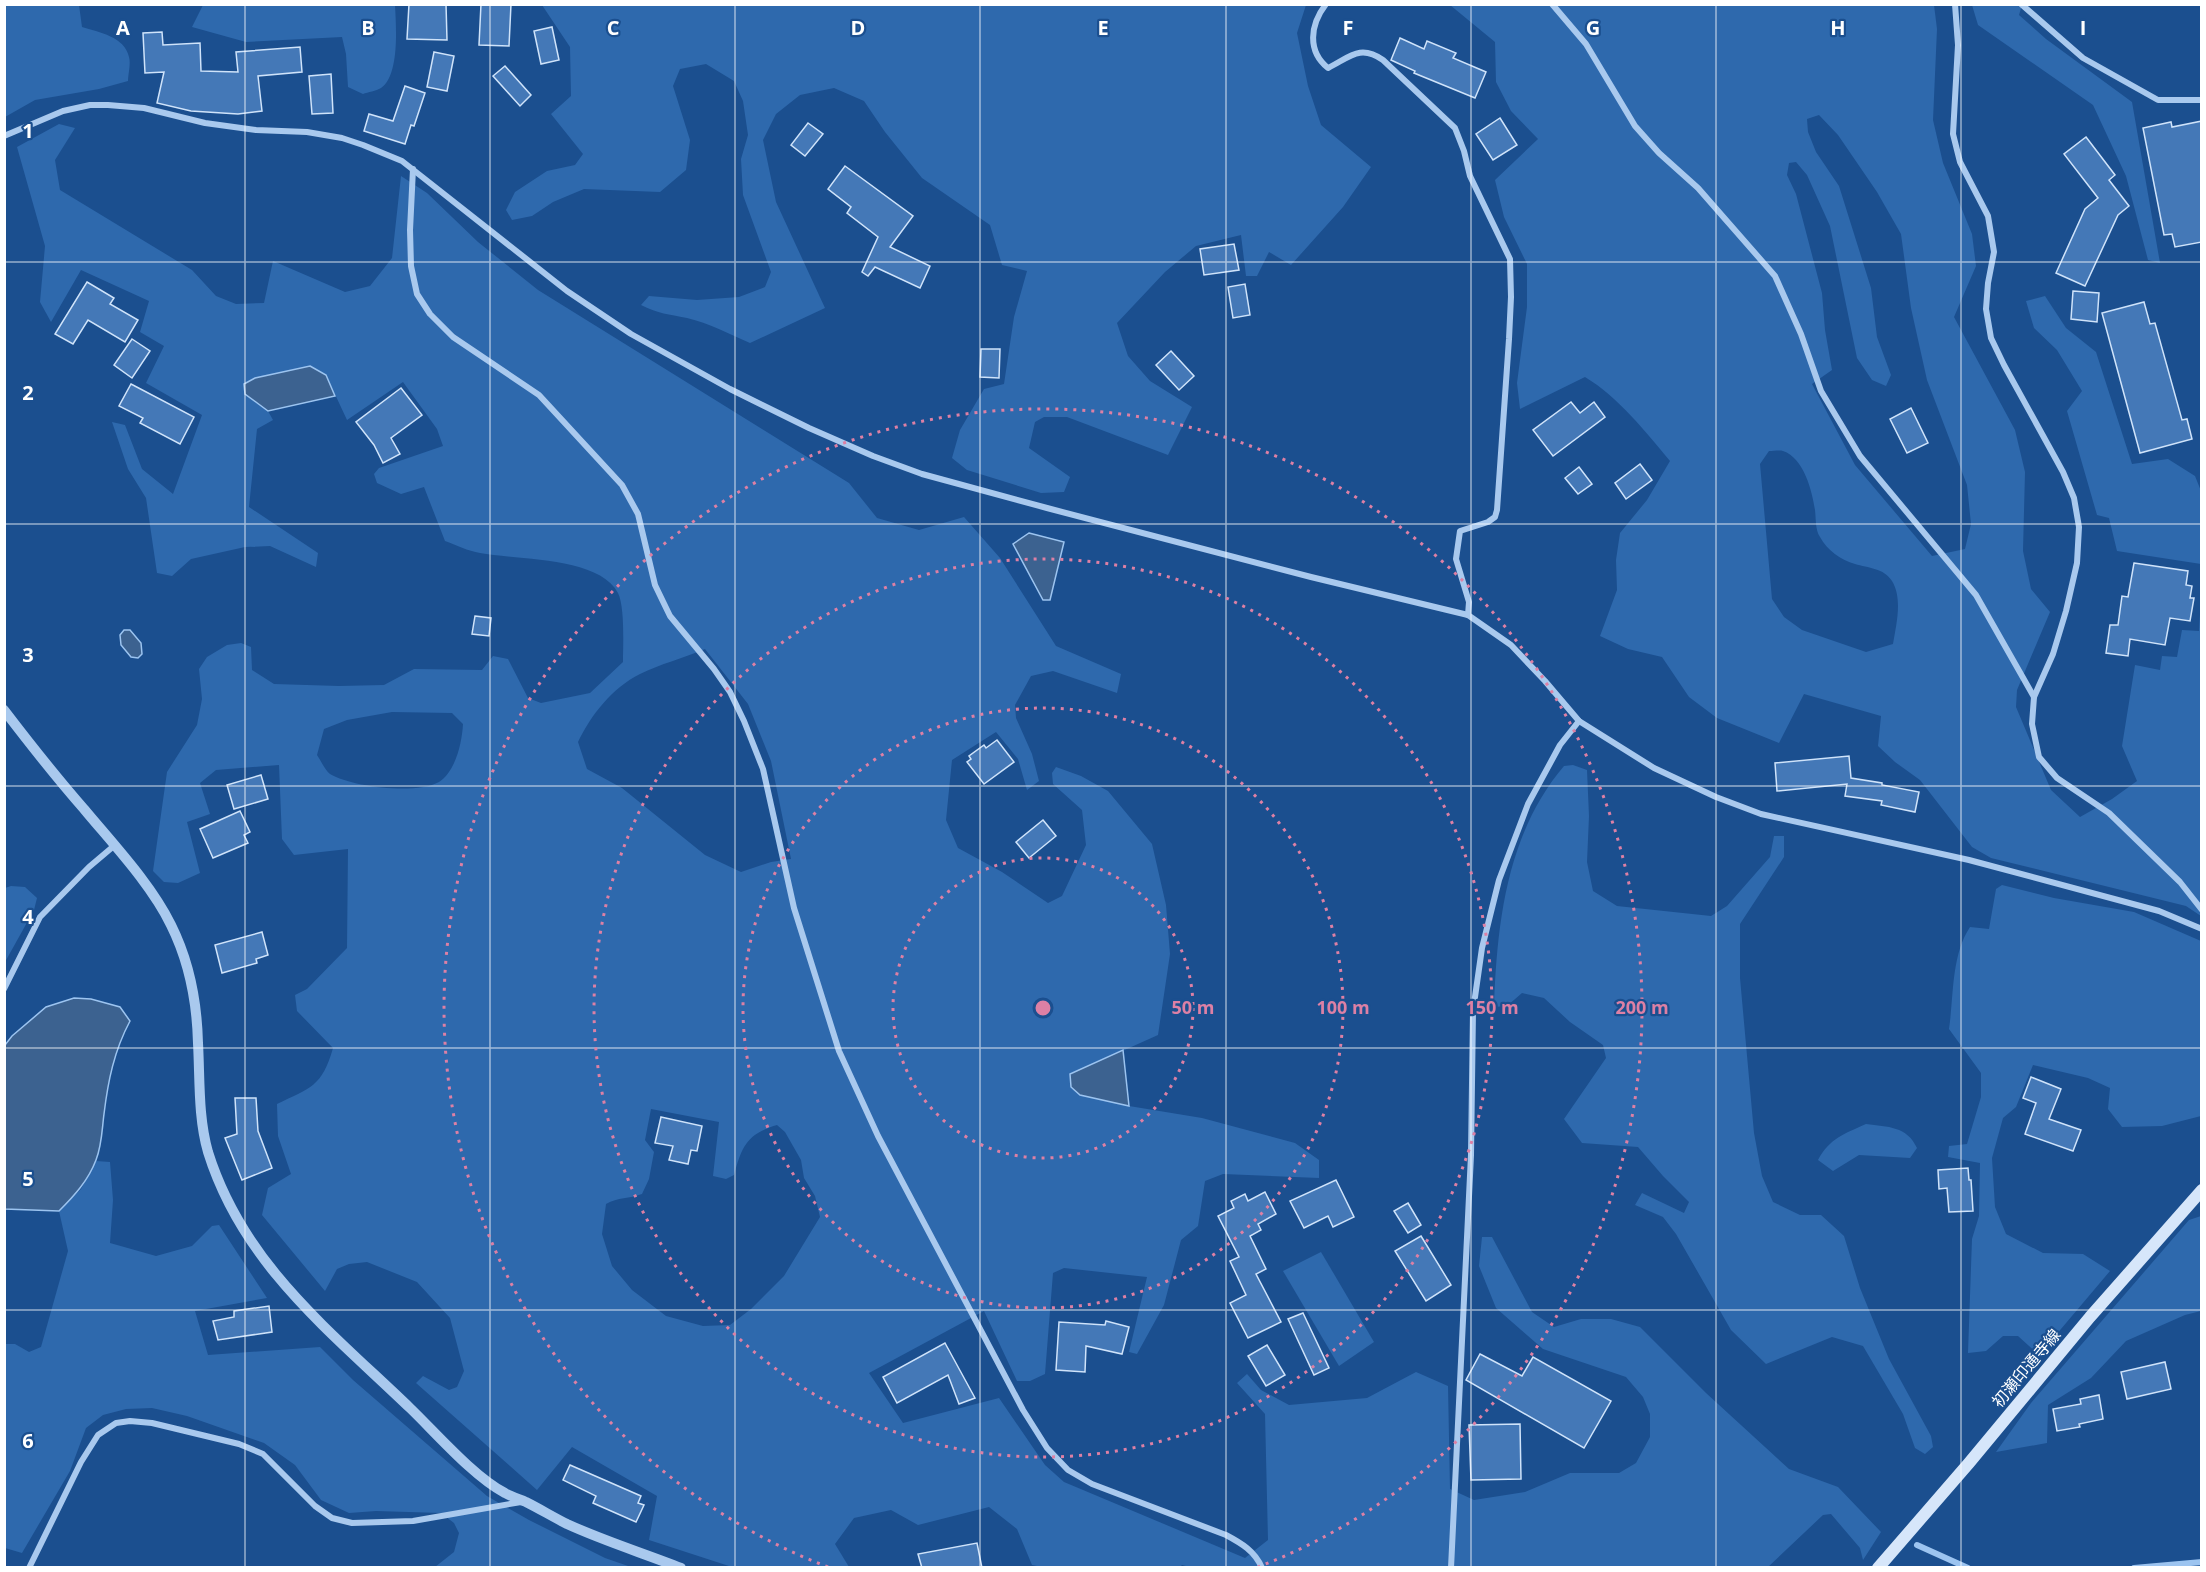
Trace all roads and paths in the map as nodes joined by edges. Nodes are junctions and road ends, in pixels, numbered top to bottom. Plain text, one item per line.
1 (1326, 4) edge
2 (1552, 4) edge
3 (1955, 4) edge
4 (2021, 4) edge
5 (2202, 100) edge
6 (4, 136) edge
7 (413, 169) junction
8 (1468, 615) junction
9 (2034, 698) junction
10 (4, 710) edge
11 (1579, 721) junction
12 (115, 845) junction
13 (2202, 910) edge
14 (2201, 926) edge
15 (4, 989) edge
16 (2202, 1190) edge
17 (525, 1502) junction
18 (29, 1568) edge
19 (681, 1568) edge
20 (1262, 1568) edge
21 (1451, 1568) edge
22 (1878, 1568) edge

1 - 8 street
2 - 9 street
3 - 9 street
4 - 5 street
6 - 7 street
7 - 8 street
7 - 20 street
8 - 11 street
9 - 13 street
10 - 12 street
11 - 14 street
11 - 21 street
12 - 15 street
12 - 17 street
16 - 22 main road, 初瀬印通寺線
17 - 18 street
17 - 19 street

